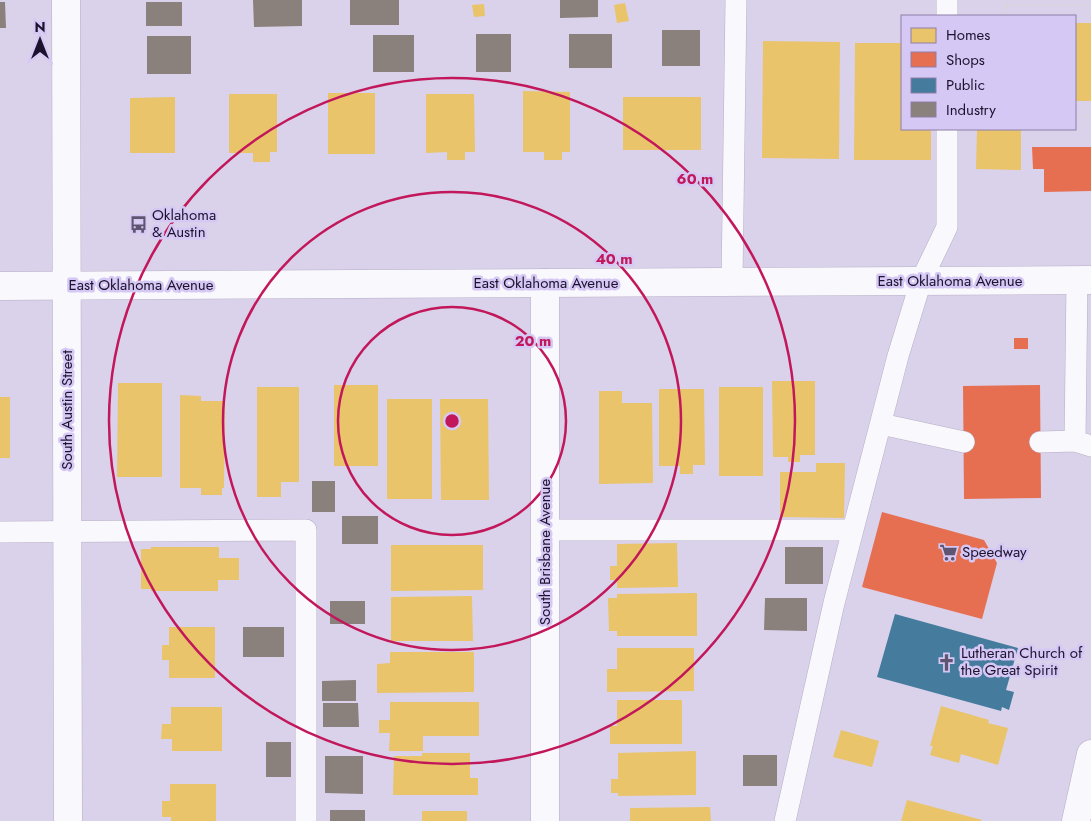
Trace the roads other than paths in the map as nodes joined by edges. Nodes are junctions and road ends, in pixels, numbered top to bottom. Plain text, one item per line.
1 (66, 0) edge
2 (736, 0) edge
3 (947, 0) edge
4 (947, 15) edge
5 (947, 130) edge
6 (1084, 280) edge
7 (921, 281) junction
8 (732, 282) junction
9 (545, 283) junction
10 (0, 286) edge
11 (67, 286) junction
12 (880, 424) junction
13 (964, 442) dead end
14 (1040, 442) dead end
15 (1083, 443) edge
16 (545, 530) junction
17 (854, 530) junction
18 (0, 532) edge
19 (67, 532) junction
20 (1091, 754) edge
21 (68, 821) edge
22 (306, 821) edge
23 (545, 821) edge
24 (785, 821) edge
25 (1076, 821) edge

1 - 11 street, South Austin Street
2 - 8 lane
3 - 4 lane
5 - 7 lane
6 - 7 street, East Oklahoma Avenue
6 - 15 lane
7 - 8 street, East Oklahoma Avenue
7 - 12 lane
8 - 9 street, East Oklahoma Avenue
9 - 11 street, East Oklahoma Avenue
9 - 16 street, South Brisbane Avenue
10 - 11 street, East Oklahoma Avenue
11 - 19 street, South Austin Street
12 - 13 lane
12 - 17 lane
14 - 15 lane
16 - 17 lane
16 - 23 street, South Brisbane Avenue
17 - 24 lane
18 - 19 lane
19 - 21 street, South Austin Street
19 - 22 lane
20 - 25 street

